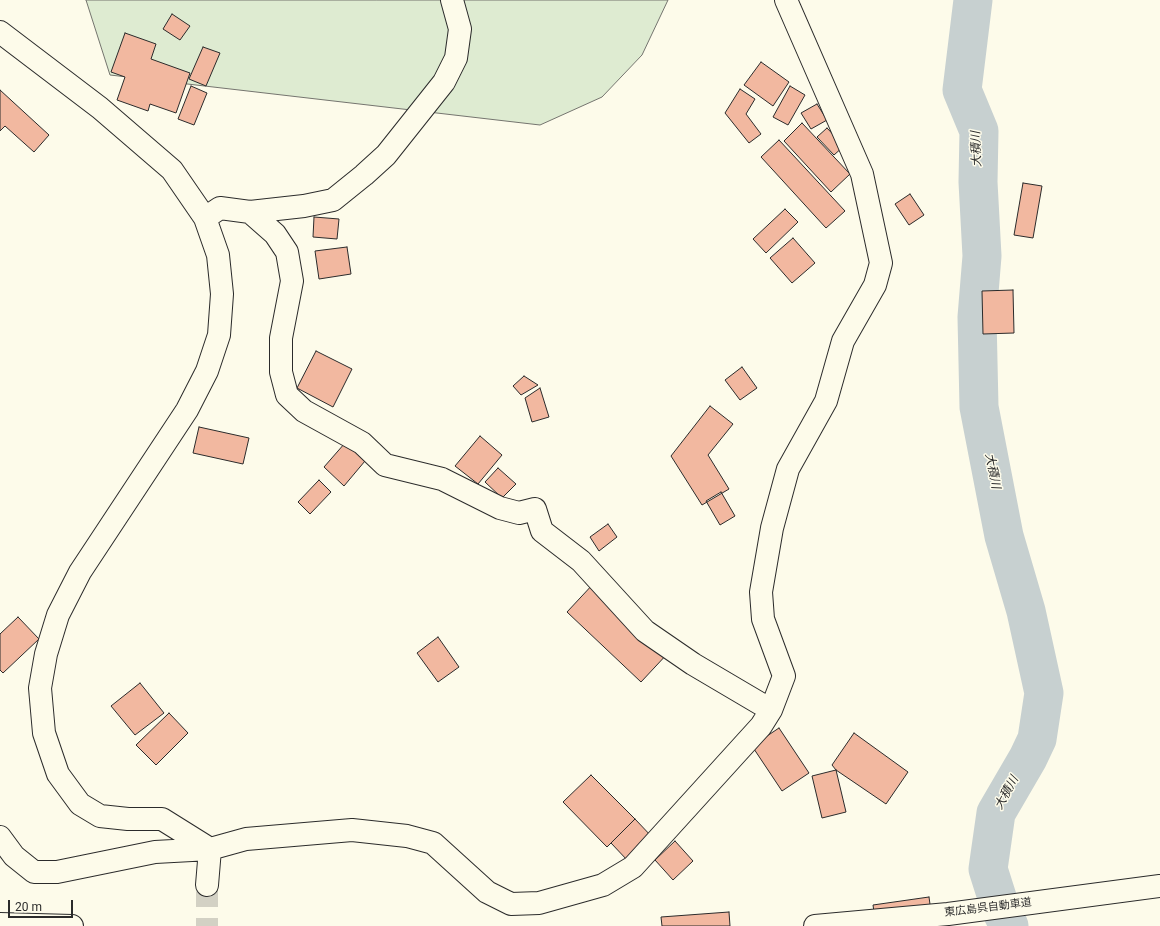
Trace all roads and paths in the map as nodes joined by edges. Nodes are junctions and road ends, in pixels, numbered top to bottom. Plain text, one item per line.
1 (452, 0) edge
2 (786, 0) edge
3 (0, 32) edge
4 (250, 212) junction
5 (205, 218) junction
6 (771, 710) junction
7 (0, 837) edge
8 (210, 849) junction
9 (207, 886) tunnel mouth
10 (1160, 886) edge
11 (0, 924) edge
12 (72, 926) edge
13 (816, 926) edge

1 - 4 main road
2 - 6 main road
3 - 5 main road
4 - 5 main road
4 - 6 main road
5 - 8 main road
6 - 8 main road
7 - 8 main road
8 - 9 main road
10 - 13 main road, 東広島呉自動車道
11 - 12 main road

